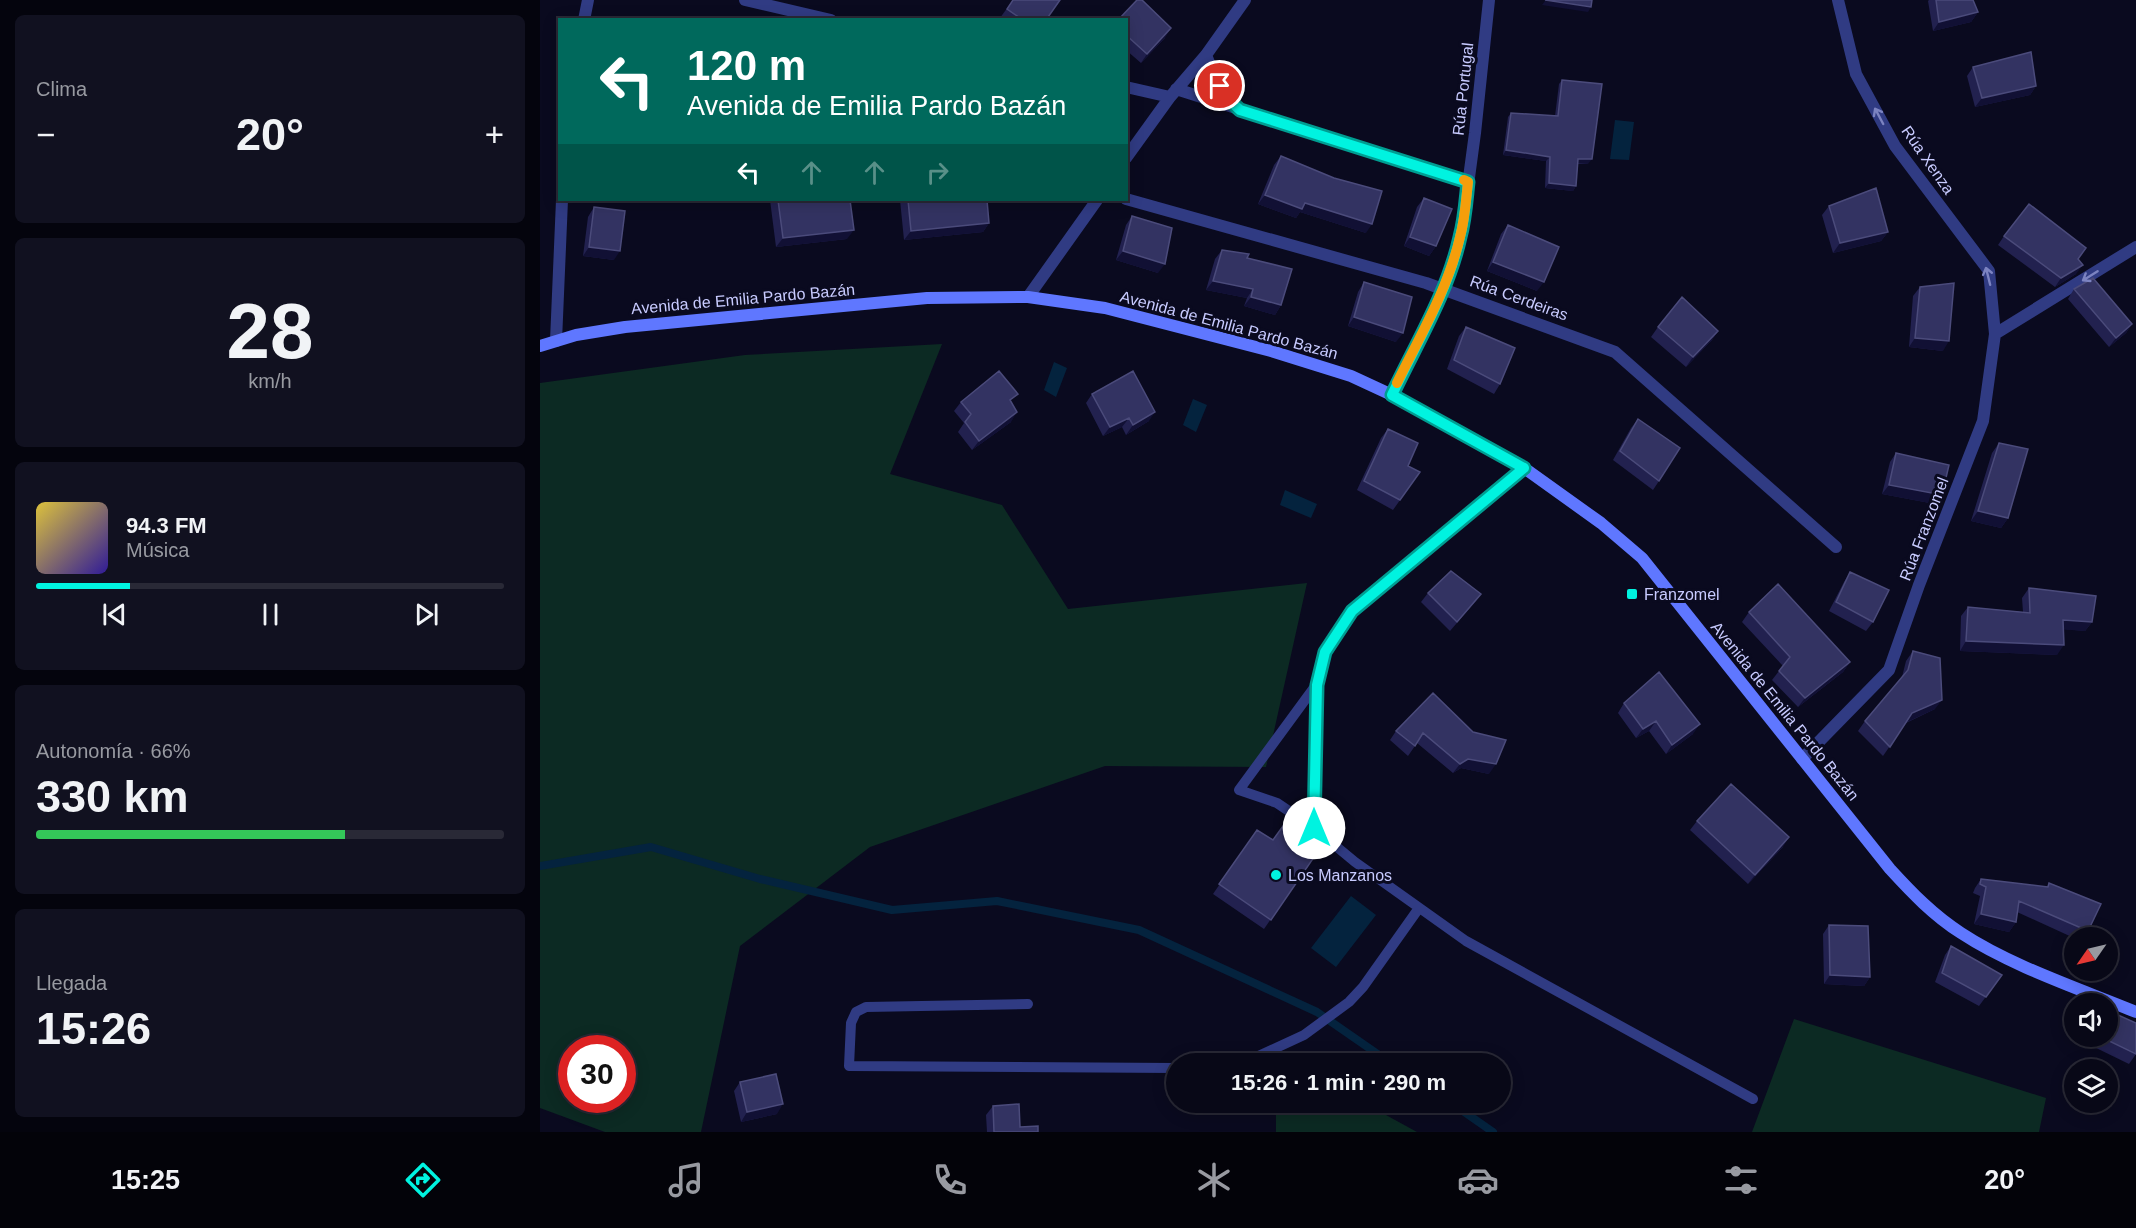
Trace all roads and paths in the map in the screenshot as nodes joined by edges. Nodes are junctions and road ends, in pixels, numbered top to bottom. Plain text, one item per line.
1 (588, 0) edge
2 (745, 0) edge
3 (1245, 0) edge
4 (1489, 0) edge
5 (1838, 0) edge
6 (585, 18) edge
7 (822, 18) edge
8 (1206, 55) junction
9 (1128, 87) edge
10 (1173, 93) junction
11 (1240, 110) junction
12 (1128, 156) edge
13 (1468, 182) junction
14 (1128, 200) edge
15 (562, 201) edge
16 (1096, 201) edge
17 (2136, 247) edge
18 (1443, 289) junction
19 (1028, 297) junction
20 (1995, 334) junction
21 (556, 341) junction
22 (540, 346) edge
23 (1392, 395) junction
24 (1524, 468) junction
25 (1836, 547) dead end
26 (1317, 685) junction
27 (1802, 759) junction
28 (1314, 828) junction
29 (1419, 908) junction
30 (1028, 1004) dead end
31 (2136, 1012) edge
32 (1265, 1053) edge
33 (1166, 1068) edge
34 (1753, 1099) dead end

1 - 6 street
2 - 7 street
3 - 8 street
4 - 13 street, Rúa Portugal
20 -> 5 street, Rúa Xenza
8 - 10 street
8 - 11 street
9 - 10 street
10 - 11 street
10 - 12 street
11 - 13 street
13 - 18 street, Rúa Portugal
14 - 18 street, Rúa Cerdeiras
15 - 21 street
16 - 19 street
17 -> 20 street
18 - 23 street, Rúa Portugal
18 - 25 street, Rúa Cerdeiras
19 - 21 street, Avenida de Emilia Pardo Bazán
19 - 23 street, Avenida de Emilia Pardo Bazán
20 - 27 street, Rúa Franzomel
21 - 22 street, Avenida de Emilia Pardo Bazán
23 - 24 street, Avenida de Emilia Pardo Bazán
24 - 26 street
24 - 27 street, Avenida de Emilia Pardo Bazán
26 - 28 street
26 - 28 lane
27 - 31 street, Avenida de Emilia Pardo Bazán
28 - 29 lane
29 - 32 lane
29 - 34 lane
30 - 33 lane

